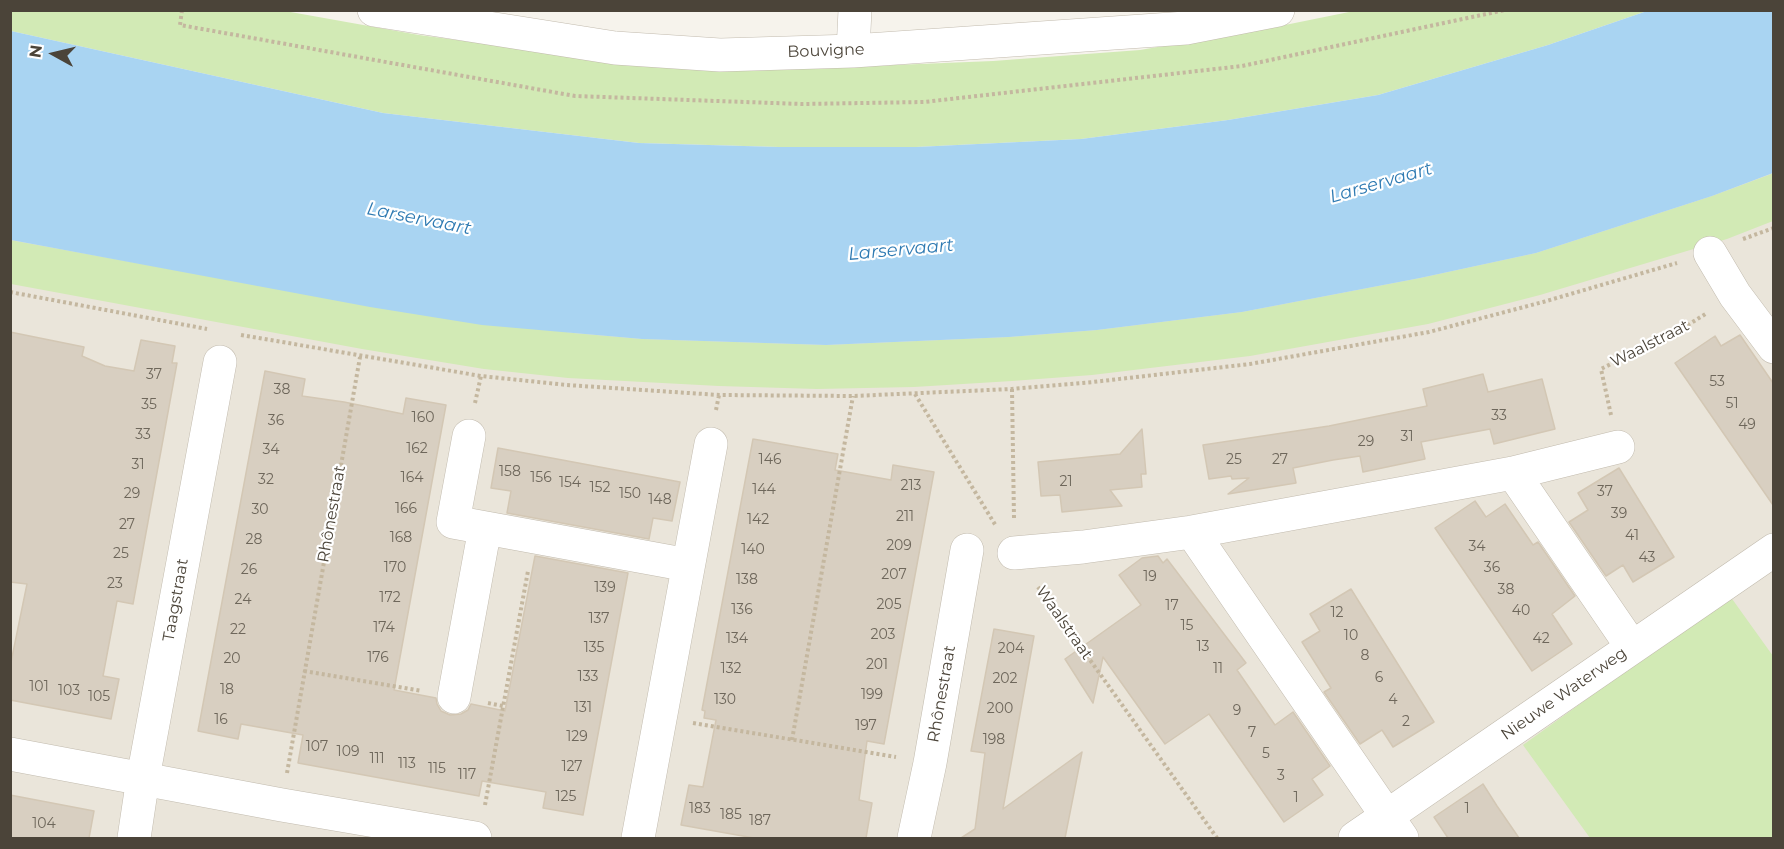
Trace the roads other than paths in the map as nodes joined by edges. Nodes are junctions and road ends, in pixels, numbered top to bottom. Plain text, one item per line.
1 (374, 10) edge
2 (855, 10) edge
3 (1278, 10) edge
4 (853, 51) junction
5 (1710, 253) road end
6 (1773, 348) edge
7 (220, 362) dead end
8 (469, 436) dead end
9 (711, 444) dead end
10 (1618, 447) road end
11 (1513, 473) junction
12 (485, 528) junction
13 (1192, 532) junction
14 (1006, 540) road end
15 (967, 549) dead end
16 (1773, 550) edge
17 (688, 565) junction
18 (1632, 647) junction
19 (454, 697) road end
20 (10, 754) edge
21 (143, 778) junction
22 (1395, 827) edge
23 (134, 838) edge
24 (475, 838) edge
25 (638, 838) edge
26 (914, 838) edge
27 (1355, 838) edge

1 - 4 street, Bouvigne
2 - 4 street
3 - 4 street, Bouvigne
5 - 6 street
7 - 21 street, Taagstraat
8 - 12 street
9 - 17 street
10 - 11 street
11 - 13 street
11 - 18 street
12 - 17 street
12 - 19 street
13 - 14 street
13 - 22 street
15 - 26 street, Rhônestraat
16 - 18 street, Nieuwe Waterweg
17 - 25 street
18 - 22 street, Nieuwe Waterweg
20 - 21 street
21 - 23 street, Taagstraat
21 - 24 street
22 - 27 street, Nieuwe Waterweg

